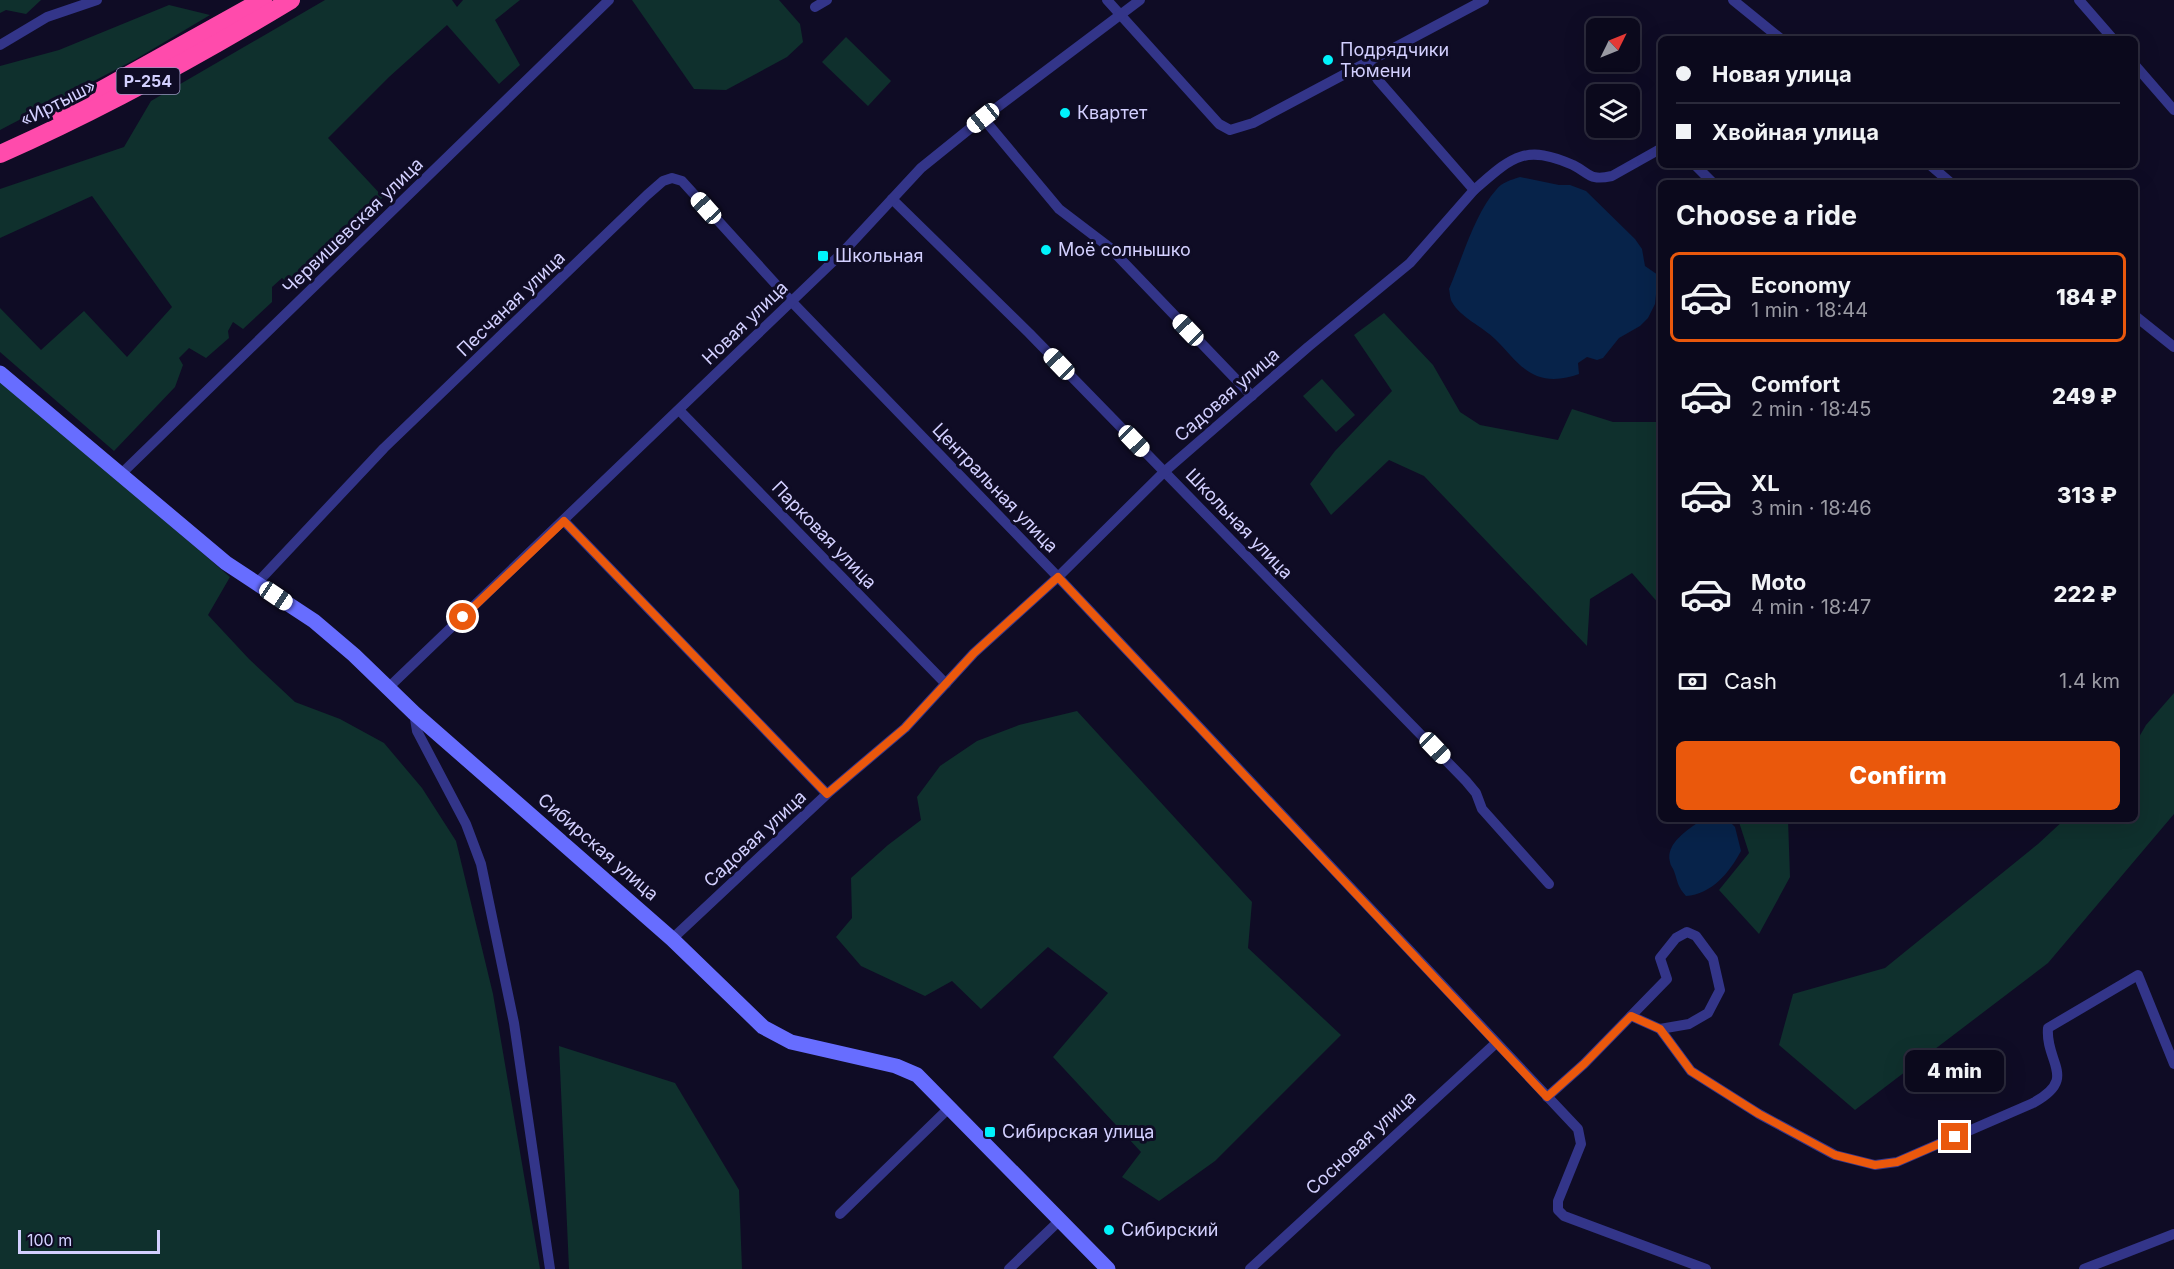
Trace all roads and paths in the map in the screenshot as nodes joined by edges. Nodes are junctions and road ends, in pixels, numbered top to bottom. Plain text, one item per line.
1 (97, 0) edge
2 (263, 0) edge
3 (291, 0) edge
4 (609, 0) edge
5 (827, 0) edge
6 (1107, 0) edge
7 (1140, 0) edge
8 (1484, 0) edge
9 (1733, 0) edge
10 (2079, 0) edge
11 (815, 7) dead end
12 (1120, 15) junction
13 (1777, 36) edge
14 (2110, 36) edge
15 (0, 45) edge
16 (1368, 63) junction
17 (2138, 69) edge
18 (2174, 110) edge
19 (983, 118) junction
20 (1658, 149) edge
21 (0, 152) edge
22 (1698, 168) edge
23 (1934, 168) edge
24 (1710, 180) edge
25 (1948, 180) edge
26 (1474, 190) junction
27 (892, 199) junction
28 (791, 301) junction
29 (2138, 318) edge
30 (2174, 347) edge
31 (0, 373) edge
32 (1252, 396) junction
33 (679, 410) junction
34 (1164, 472) junction
35 (120, 475) junction
36 (564, 521) junction
37 (1058, 577) junction
38 (256, 583) junction
39 (946, 684) junction
40 (388, 688) junction
41 (414, 713) junction
42 (827, 794) junction
43 (1549, 884) dead end
44 (672, 939) junction
45 (1631, 1016) junction
46 (1660, 1029) junction
47 (1496, 1043) junction
48 (2174, 1064) edge
49 (1547, 1097) junction
50 (949, 1108) junction
51 (840, 1214) dead end
52 (1059, 1221) junction
53 (2174, 1234) edge
54 (550, 1269) edge
55 (1009, 1269) edge
56 (1108, 1269) edge
57 (1250, 1269) edge
58 (1707, 1269) edge
59 (2084, 1269) edge

1 - 15 street
2 - 21 highway, «Иртыш» / Р-254
3 - 21 highway, «Иртыш» / Р-254
4 - 35 street, Червишевская улица
5 - 11 street
6 - 12 street
7 - 12 street, Новая улица
8 - 16 street
9 - 13 street
10 - 14 street
12 - 16 street
12 - 19 street, Новая улица
16 - 26 street
17 - 18 street
19 - 27 street, Новая улица
19 - 32 street
20 - 26 street, Садовая улица
22 - 24 street
23 - 25 street
26 - 32 street, Садовая улица
27 - 28 street, Новая улица
27 - 34 street, Школьная улица
28 - 33 street, Новая улица
28 - 37 street, Центральная улица
28 - 38 street, Песчаная улица
29 - 30 street
31 - 35 street, Сибирская улица
32 - 34 street, Садовая улица
33 - 36 street, Новая улица
33 - 39 street, Парковая улица
34 - 37 street, Садовая улица
34 - 43 street, Школьная улица
35 - 38 street, Сибирская улица
36 - 40 street, Новая улица
36 - 42 street
37 - 39 street, Садовая улица
37 - 47 street, Центральная улица
38 - 40 street, Сибирская улица
39 - 42 street, Садовая улица
40 - 41 street, Сибирская улица
41 - 44 street, Сибирская улица
41 - 54 street
42 - 44 street, Садовая улица
44 - 50 street, Сибирская улица
45 - 46 street
45 - 46 street
45 - 49 street
46 - 48 street
47 - 49 street, Центральная улица
47 - 57 street, Сосновая улица
49 - 58 street, Центральная улица
50 - 51 street
50 - 52 street, Сибирская улица
52 - 55 street
52 - 56 street, Сибирская улица
53 - 59 street

